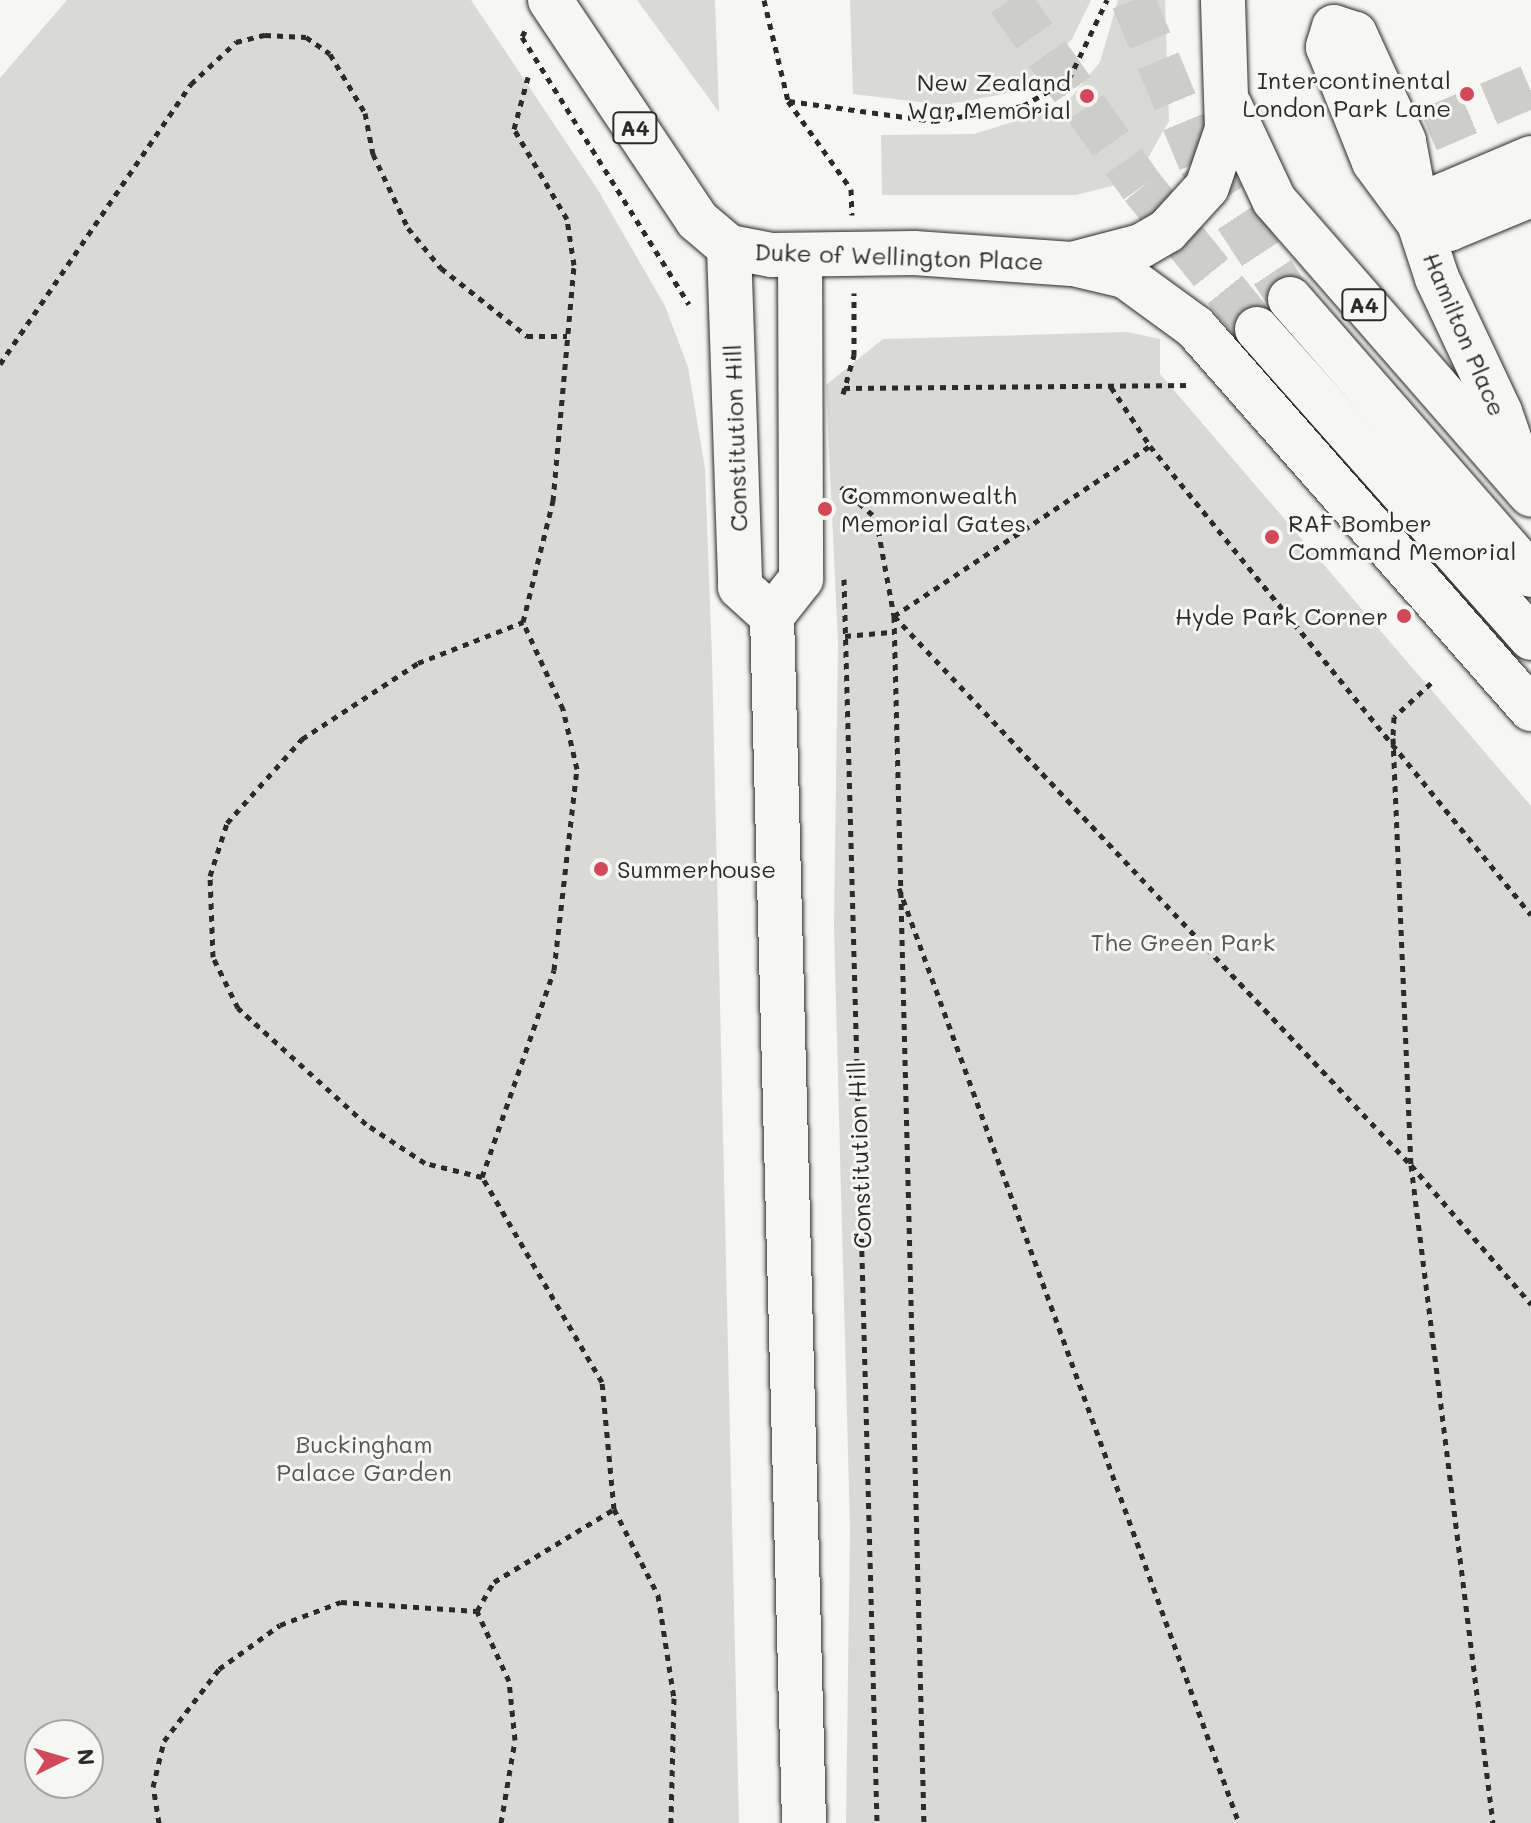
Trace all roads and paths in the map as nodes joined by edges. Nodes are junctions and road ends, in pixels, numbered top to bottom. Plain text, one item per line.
1 (764, 0) edge
2 (1107, 0) edge
3 (1223, 0) edge
4 (540, 12) edge
5 (528, 77) dead end
6 (1227, 96) junction
7 (788, 101) junction
8 (1531, 158) edge
9 (851, 189) dead end
10 (1531, 195) edge
11 (1419, 223) junction
12 (729, 247) junction
13 (800, 256) junction
14 (1072, 264) junction
15 (1290, 299) tunnel mouth
16 (854, 306) dead end
17 (692, 308) dead end
18 (1257, 329) tunnel mouth
19 (567, 336) junction
20 (0, 364) edge
21 (1193, 385) dead end
22 (1111, 387) junction
23 (1150, 446) junction
24 (1529, 493) edge
25 (841, 502) dead end
26 (843, 561) dead end
27 (1531, 575) edge
28 (772, 616) junction
29 (894, 616) junction
30 (523, 622) junction
31 (891, 632) junction
32 (845, 636) junction
33 (1531, 638) edge
34 (1431, 683) dead end
35 (1531, 709) edge
36 (1393, 738) junction
37 (897, 884) junction
38 (1531, 915) edge
39 (1411, 1165) junction
40 (482, 1177) junction
41 (1531, 1304) edge
42 (614, 1509) junction
43 (477, 1611) junction
44 (159, 1823) edge
45 (501, 1823) edge
46 (671, 1823) edge
47 (804, 1823) edge
48 (877, 1823) edge
49 (924, 1823) edge
50 (1239, 1823) edge
51 (1493, 1823) edge

1 - 7 path
2 - 7 path
3 - 6 main road, A4
4 - 12 main road, Duke of Wellington Place / A4
4 - 17 path
5 - 19 path
6 - 14 main road, Duke of Wellington Place / A4
6 - 24 main road, A4
7 - 9 path
8 - 11 main road, Hamilton Place
10 - 11 main road, Hamilton Place
11 - 11 main road, Hamilton Place
11 - 24 main road, Hamilton Place
12 - 13 main road, Duke of Wellington Place / A4
12 - 28 main road, Constitution Hill
13 - 14 main road, Duke of Wellington Place / A4
13 - 28 main road
14 - 35 main road, A4
15 - 27 main road, A4
16 - 22 path
18 - 33 main road
19 - 20 path
19 - 30 path
21 - 22 path
22 - 23 path
23 - 29 path
23 - 36 path
25 - 29 path
26 - 32 path, Constitution Hill
28 - 47 main road
29 - 31 path
29 - 39 path
30 - 40 path
30 - 40 path
31 - 32 path
31 - 37 path
32 - 48 path, Constitution Hill
34 - 36 path
36 - 38 path
36 - 39 path
37 - 49 path
37 - 50 path
39 - 41 path
39 - 51 path
40 - 42 path
42 - 43 path
42 - 46 path
43 - 44 path
43 - 45 path

